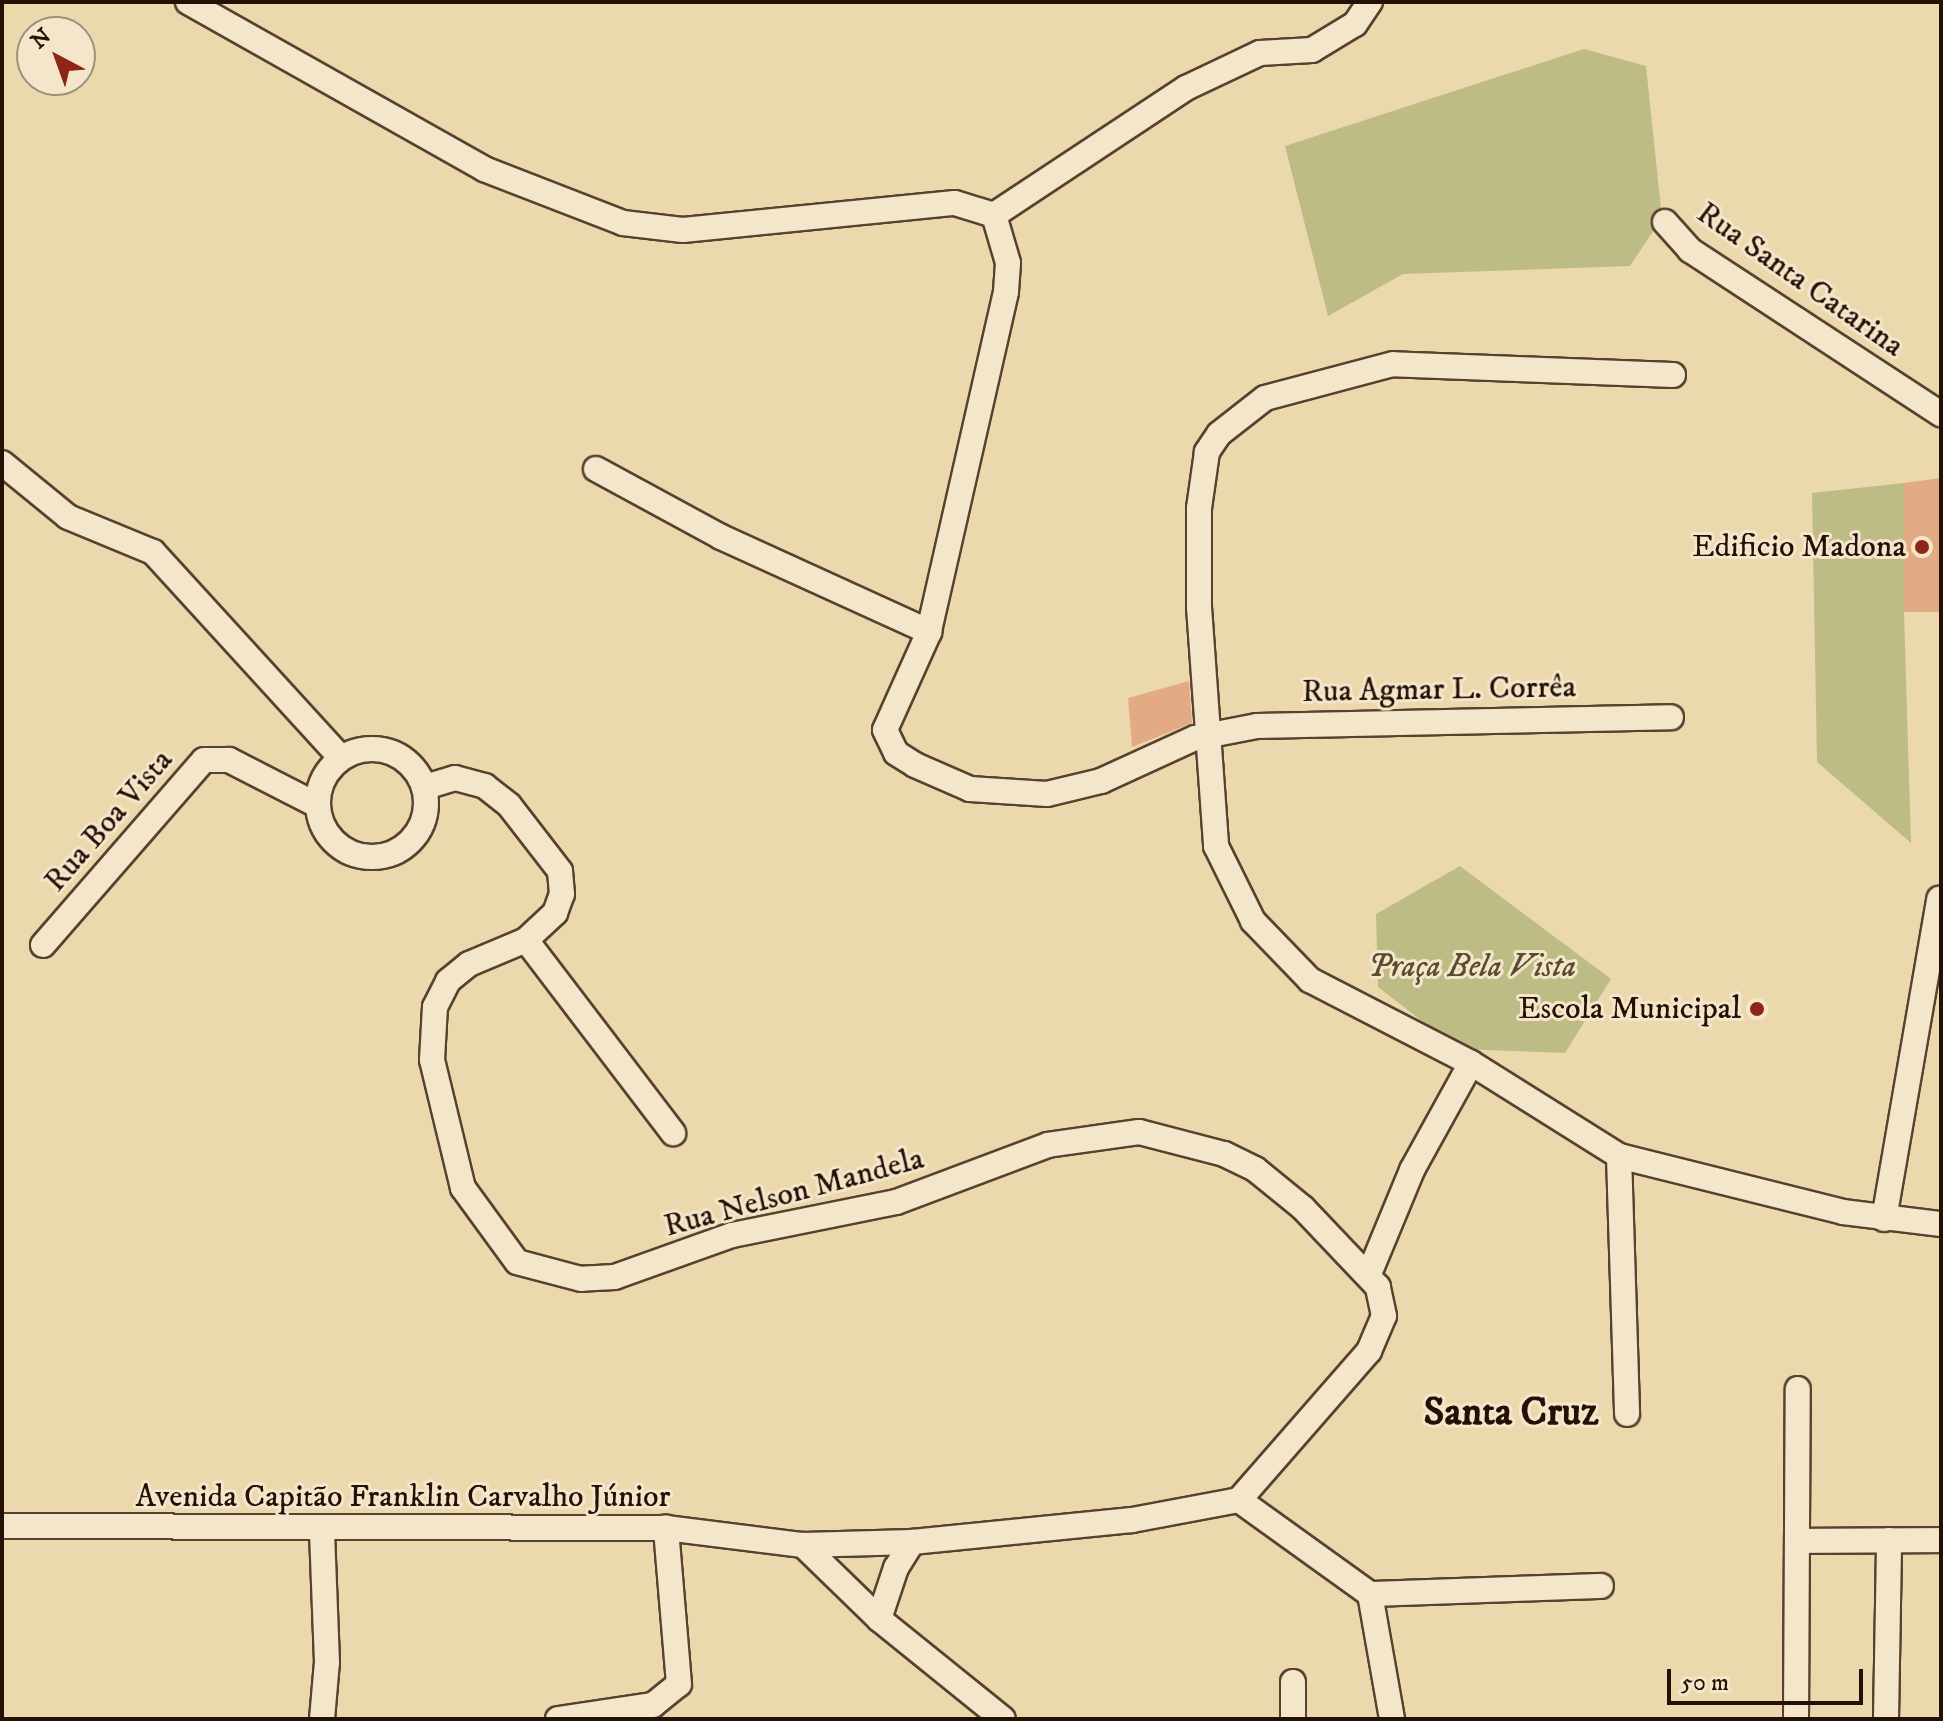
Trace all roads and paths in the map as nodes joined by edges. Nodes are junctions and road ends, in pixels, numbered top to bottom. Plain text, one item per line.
1 (188, 2) edge
2 (1370, 2) edge
3 (994, 215) junction
4 (1665, 222) dead end
5 (1673, 375) dead end
6 (1941, 414) edge
7 (2, 463) edge
8 (596, 469) dead end
9 (929, 632) junction
10 (1671, 717) dead end
11 (1210, 735) junction
12 (341, 758) junction
13 (425, 787) junction
14 (317, 805) junction
15 (1939, 899) edge
16 (526, 940) junction
17 (43, 945) dead end
18 (1471, 1063) junction
19 (673, 1133) dead end
20 (1619, 1156) junction
21 (1884, 1219) junction
22 (1941, 1224) edge
23 (1365, 1269) junction
24 (1798, 1389) dead end
25 (1627, 1414) dead end
26 (1239, 1500) junction
27 (2, 1526) edge
28 (666, 1528) junction
29 (322, 1529) junction
30 (1889, 1540) junction
31 (1941, 1540) edge
32 (1797, 1541) junction
33 (912, 1542) junction
34 (803, 1545) junction
35 (1601, 1586) dead end
36 (1370, 1594) junction
37 (879, 1619) junction
38 (1293, 1682) dead end
39 (322, 1719) edge
40 (558, 1719) edge
41 (1003, 1719) edge
42 (1293, 1719) edge
43 (1392, 1719) edge
44 (1796, 1719) edge
45 (1886, 1719) edge

1 - 3 street
2 - 3 street
3 - 9 street
4 - 6 street, Rua Santa Catarina
5 - 11 street
7 - 12 street
8 - 9 street
9 - 11 street, Rua Agmar L. Corrêa
10 - 11 street, Rua Agmar L. Corrêa
11 - 18 street
12 - 13 street
12 - 14 street
13 - 14 street
13 - 16 street, Rua Nelson Mandela
14 - 17 street, Rua Boa Vista
15 - 21 street
16 - 19 street
16 - 23 street, Rua Nelson Mandela
18 - 20 street
18 - 23 street
20 - 21 street
20 - 25 street
21 - 22 street
23 - 26 street
24 - 32 street
26 - 33 street, Avenida Capitão Franklin Carvalho Júnior
26 - 36 street
27 - 29 street, Avenida Capitão Franklin Carvalho Júnior
28 - 29 street, Avenida Capitão Franklin Carvalho Júnior
28 - 34 street, Avenida Capitão Franklin Carvalho Júnior
28 - 40 street
29 - 39 street
30 - 31 street
30 - 32 street
30 - 45 street
32 - 44 street
33 - 34 street, Avenida Capitão Franklin Carvalho Júnior
33 - 37 street
34 - 37 street
35 - 36 street
36 - 43 street
37 - 41 street
38 - 42 street

